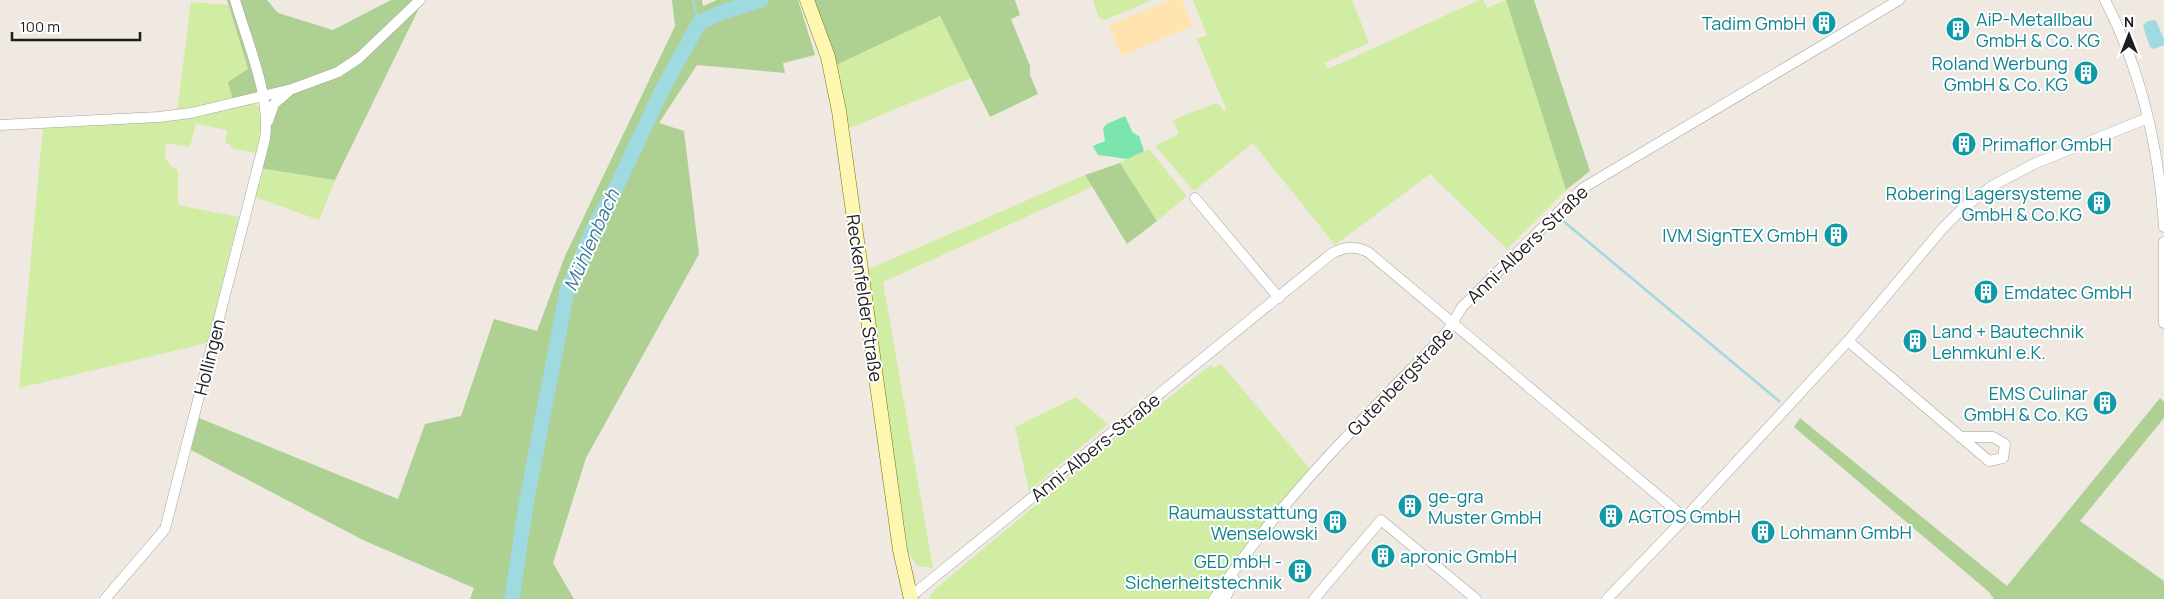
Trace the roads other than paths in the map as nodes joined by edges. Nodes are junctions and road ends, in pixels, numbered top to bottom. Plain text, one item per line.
1 (235, 0) edge
2 (420, 0) edge
3 (807, 0) edge
4 (1899, 0) edge
5 (2105, 0) edge
6 (292, 89) junction
7 (263, 95) junction
8 (2148, 118) junction
9 (267, 124) junction
10 (0, 125) edge
11 (1195, 198) dead end
12 (2164, 227) edge
13 (2164, 242) edge
14 (1279, 298) junction
15 (1453, 322) junction
16 (2164, 323) edge
17 (1848, 341) junction
18 (1960, 437) dead end
19 (1685, 518) junction
20 (1245, 552) junction
21 (911, 598) edge
22 (105, 599) edge
23 (1214, 599) edge
24 (1225, 599) edge
25 (1314, 599) edge
26 (1476, 599) edge
27 (1608, 599) edge

1 - 7 street, Hollingen
2 - 6 street
3 - 21 street, Reckenfelder Straße
4 - 15 street, Anni-Albers-Straße
5 - 8 street
6 - 7 street
6 - 9 street
7 - 9 street, Hollingen
7 - 10 street
8 - 12 street
8 - 17 street
9 - 22 street, Hollingen
11 - 14 street
13 - 16 street
14 - 15 street, Anni-Albers-Straße
14 - 21 street, Anni-Albers-Straße
15 - 19 street, Gutenbergstraße
15 - 20 street, Gutenbergstraße
17 - 18 street
17 - 19 street
19 - 27 street
20 - 23 street, Gutenbergstraße
20 - 24 street, Gutenbergstraße
25 - 26 street

